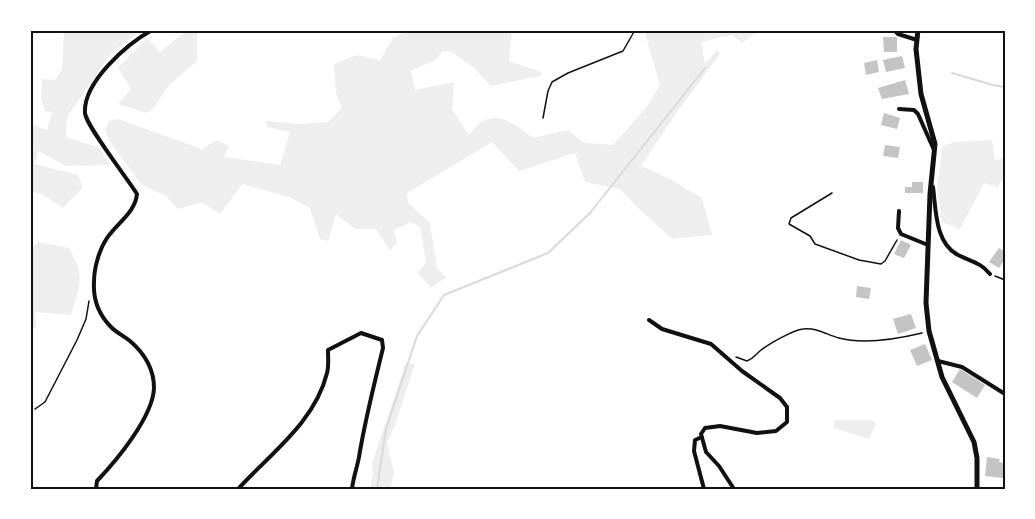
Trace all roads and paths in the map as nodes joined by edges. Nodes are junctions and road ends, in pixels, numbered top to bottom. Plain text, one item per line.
1 (152, 30) edge
2 (635, 30) edge
3 (894, 30) edge
4 (918, 30) edge
5 (917, 40) junction
6 (899, 109) dead end
7 (543, 118) dead end
8 (934, 151) junction
9 (932, 178) junction
10 (832, 193) dead end
11 (899, 211) dead end
12 (901, 234) junction
13 (928, 245) junction
14 (990, 274) joint
15 (1005, 280) edge
16 (94, 289) junction
17 (649, 320) dead end
18 (929, 331) junction
19 (718, 350) junction
20 (938, 361) junction
21 (1005, 394) edge
22 (36, 409) dead end
23 (702, 437) junction
24 (96, 489) edge
25 (238, 489) edge
26 (352, 489) edge
27 (704, 489) edge
28 (734, 489) edge
29 (977, 489) edge

1 - 16 street
2 - 7 path
3 - 5 street
4 - 5 main road
5 - 8 main road
6 - 8 street
8 - 9 main road
9 - 13 main road
9 - 14 street
10 - 12 path
11 - 12 street
12 - 13 street
13 - 18 main road
14 - 15 path
16 - 22 path
16 - 24 street
17 - 19 street
18 - 19 path
18 - 20 main road
19 - 23 street
20 - 21 street
20 - 29 main road
23 - 27 street
23 - 28 street
25 - 26 street

